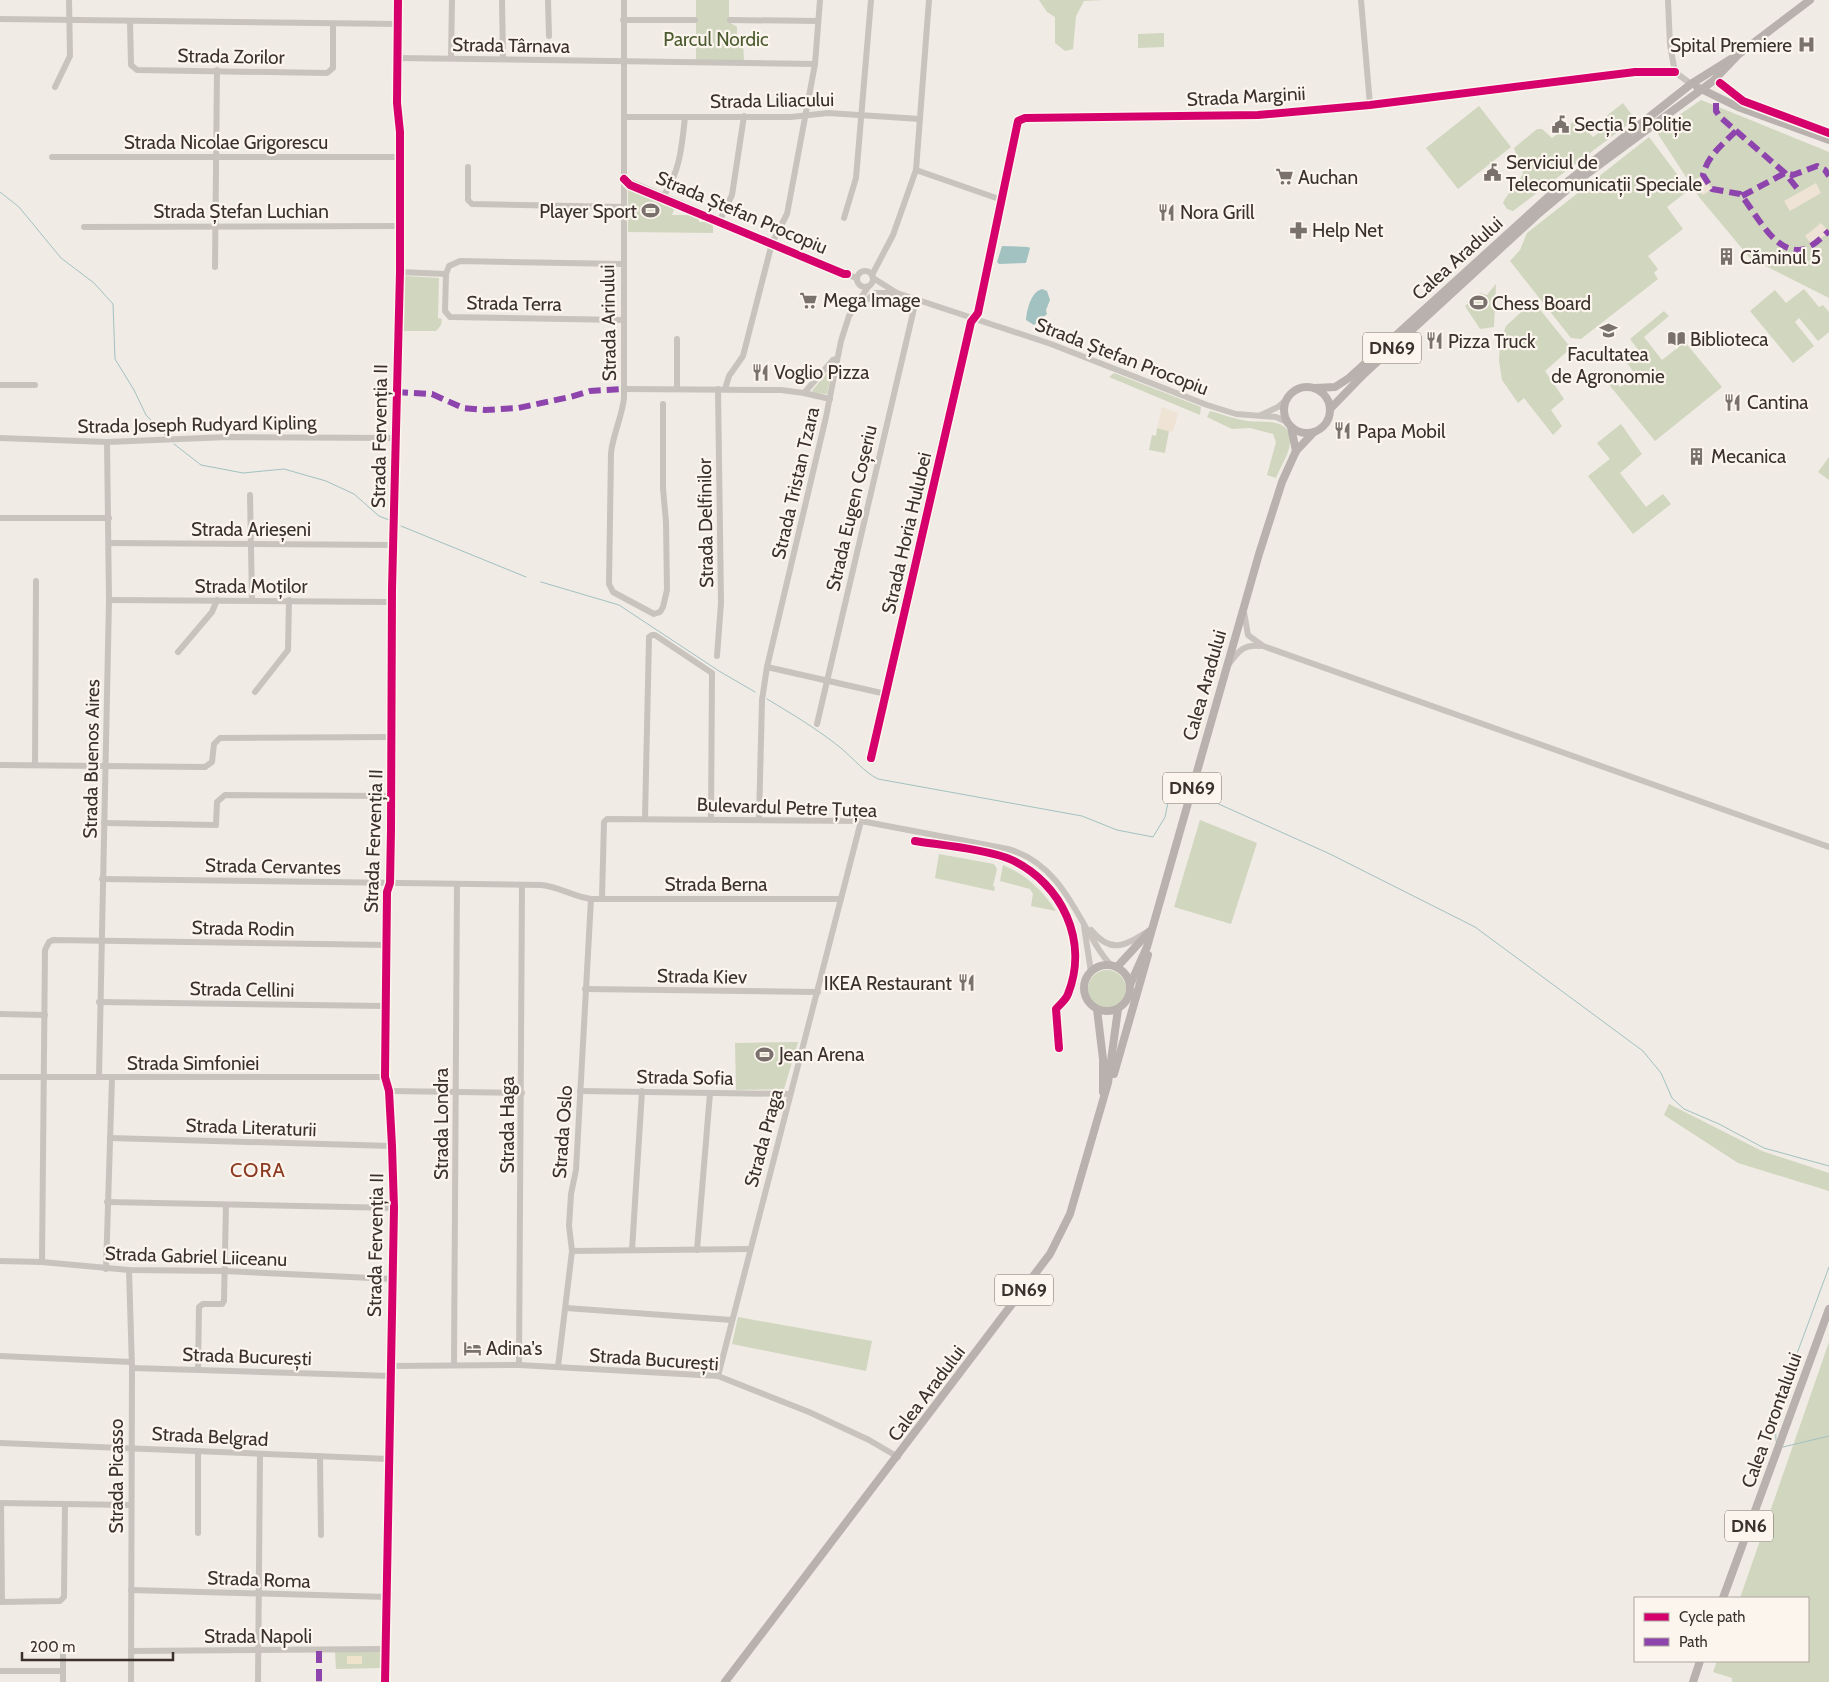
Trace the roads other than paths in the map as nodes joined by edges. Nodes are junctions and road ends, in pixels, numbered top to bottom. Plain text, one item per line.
1 (69, 0) edge
2 (398, 0) edge
3 (452, 0) edge
4 (502, 0) edge
5 (548, 0) edge
6 (624, 0) edge
7 (820, 0) edge
8 (871, 0) edge
9 (929, 0) edge
10 (1361, 0) edge
11 (1668, 0) edge
12 (1810, 0) edge
13 (0, 19) edge
14 (70, 19) junction
15 (624, 20) junction
16 (695, 20) dead end
17 (730, 20) dead end
18 (818, 20) junction
19 (130, 22) junction
20 (398, 24) junction
21 (333, 25) junction
22 (549, 36) dead end
23 (1739, 54) junction
24 (398, 58) junction
25 (452, 58) junction
26 (502, 59) junction
27 (623, 62) junction
28 (815, 64) junction
29 (217, 70) junction
30 (1675, 72) junction
31 (1691, 84) junction
32 (56, 87) dead end
33 (1700, 89) junction
34 (1370, 105) junction
35 (862, 113) junction
36 (744, 116) junction
37 (804, 116) junction
38 (624, 117) junction
39 (685, 117) junction
40 (920, 118) junction
41 (1829, 140) edge
42 (52, 156) dead end
43 (216, 157) junction
44 (399, 157) junction
45 (468, 167) dead end
46 (916, 170) junction
47 (624, 179) junction
48 (664, 195) junction
49 (1002, 200) junction
50 (623, 207) junction
51 (844, 218) dead end
52 (720, 220) junction
53 (216, 226) junction
54 (399, 226) junction
55 (84, 227) dead end
56 (772, 243) junction
57 (881, 256) junction
58 (622, 264) junction
59 (216, 267) dead end
60 (866, 271) junction
61 (400, 272) junction
62 (446, 274) junction
63 (858, 275) junction
64 (873, 277) junction
65 (866, 286) junction
66 (889, 289) junction
67 (897, 293) junction
68 (916, 300) junction
69 (850, 316) junction
70 (974, 317) junction
71 (622, 320) junction
72 (677, 339) dead end
73 (838, 359) junction
74 (0, 385) edge
75 (34, 385) dead end
76 (1314, 388) junction
77 (624, 389) junction
78 (663, 389) junction
79 (678, 389) junction
80 (721, 389) junction
81 (804, 393) junction
82 (830, 399) junction
83 (1287, 399) junction
84 (1330, 409) junction
85 (1260, 416) junction
86 (1289, 424) junction
87 (1314, 432) junction
88 (0, 438) edge
89 (395, 438) junction
90 (107, 442) junction
91 (1296, 451) junction
92 (250, 495) dead end
93 (0, 518) edge
94 (109, 518) junction
95 (109, 543) junction
96 (252, 544) junction
97 (393, 545) junction
98 (36, 581) dead end
99 (109, 600) junction
100 (217, 600) junction
101 (252, 600) junction
102 (289, 600) junction
103 (392, 602) junction
104 (1243, 608) junction
105 (1263, 646) junction
106 (178, 652) dead end
107 (717, 656) dead end
108 (767, 667) junction
109 (1227, 668) junction
110 (826, 679) junction
111 (255, 692) dead end
112 (886, 694) junction
113 (817, 724) dead end
114 (392, 737) junction
115 (872, 758) dead end
116 (106, 765) junction
117 (0, 766) edge
118 (34, 766) junction
119 (392, 796) junction
120 (645, 819) junction
121 (711, 819) junction
122 (759, 819) junction
123 (861, 821) junction
124 (104, 823) junction
125 (1829, 847) edge
126 (102, 879) junction
127 (390, 883) junction
128 (457, 884) junction
129 (522, 885) junction
130 (602, 898) junction
131 (590, 899) junction
132 (841, 899) junction
133 (1083, 922) junction
134 (1150, 930) junction
135 (100, 940) junction
136 (386, 945) junction
137 (1114, 966) junction
138 (1091, 972) junction
139 (1130, 985) junction
140 (585, 989) junction
141 (818, 992) junction
142 (99, 1002) junction
143 (385, 1006) junction
144 (1097, 1009) junction
145 (1118, 1009) junction
146 (0, 1014) edge
147 (45, 1015) junction
148 (0, 1076) edge
149 (44, 1077) junction
150 (99, 1077) junction
151 (385, 1077) junction
152 (112, 1078) junction
153 (389, 1091) junction
154 (457, 1091) junction
155 (580, 1091) junction
156 (642, 1091) junction
157 (522, 1093) junction
158 (710, 1093) junction
159 (790, 1094) junction
160 (1103, 1099) junction
161 (110, 1138) junction
162 (392, 1146) junction
163 (107, 1202) junction
164 (226, 1205) junction
165 (394, 1208) junction
166 (749, 1249) junction
167 (632, 1250) junction
168 (697, 1250) junction
169 (572, 1251) junction
170 (0, 1261) edge
171 (42, 1262) junction
172 (106, 1269) junction
173 (129, 1270) junction
174 (225, 1271) junction
175 (392, 1278) junction
176 (566, 1308) junction
177 (1829, 1309) edge
178 (732, 1320) junction
179 (0, 1356) edge
180 (131, 1365) junction
181 (454, 1365) junction
182 (520, 1365) junction
183 (391, 1366) junction
184 (558, 1367) junction
185 (198, 1370) junction
186 (391, 1376) junction
187 (718, 1376) junction
188 (0, 1442) edge
189 (131, 1447) junction
190 (198, 1452) junction
191 (260, 1454) junction
192 (320, 1456) junction
193 (898, 1457) junction
194 (389, 1459) junction
195 (1, 1503) edge
196 (65, 1504) junction
197 (131, 1505) junction
198 (198, 1533) dead end
199 (320, 1535) dead end
200 (131, 1590) junction
201 (258, 1594) junction
202 (1723, 1597) edge
203 (387, 1598) junction
204 (1, 1602) edge
205 (386, 1649) junction
206 (131, 1651) junction
207 (257, 1651) junction
208 (63, 1655) dead end
209 (1700, 1662) edge
210 (0, 1671) edge
211 (63, 1671) junction
212 (63, 1682) edge
213 (131, 1682) edge
214 (258, 1682) edge
215 (385, 1682) edge
216 (725, 1682) edge
217 (1693, 1682) edge

1 - 14 street
2 - 20 street, Strada Fervenția II
3 - 25 street
4 - 26 street
5 - 22 street
6 - 15 street, Strada Arinului
7 - 18 street
8 - 35 street
9 - 40 street
10 - 34 street
11 - 30 street
12 - 23 main road, Calea Aradului / DN69
13 - 14 street
14 - 19 street
14 - 32 street
15 - 16 street
15 - 27 street, Strada Arinului
17 - 18 street
18 - 28 street
19 - 21 street
19 - 29 street, Strada Zorilor
20 - 21 street
20 - 24 street, Strada Fervenția II
21 - 29 street, Strada Zorilor
23 - 31 main road, Calea Aradului / DN69
23 - 33 main road, Calea Aradului / DN69
24 - 25 street, Strada Târnava
24 - 44 street, Strada Fervenția II
25 - 26 street, Strada Târnava
26 - 27 street, Strada Târnava
27 - 28 street, Strada Târnava
27 - 38 street, Strada Arinului
28 - 37 street
29 - 43 street
30 - 31 street
30 - 34 street, Strada Marginii
31 - 33 main road
31 - 76 main road, Calea Aradului / DN69
33 - 41 main road
33 - 84 main road, Calea Aradului / DN69
34 - 49 street, Strada Marginii
35 - 37 street, Strada Liliacului
35 - 40 street, Strada Liliacului
35 - 51 street
36 - 37 street, Strada Liliacului
36 - 39 street, Strada Liliacului
36 - 52 street
37 - 56 street
38 - 39 street, Strada Liliacului
38 - 47 street, Strada Arinului
39 - 48 street
40 - 46 street
42 - 43 street, Strada Nicolae Grigorescu
43 - 44 street, Strada Nicolae Grigorescu
43 - 53 street
44 - 54 street, Strada Fervenția II
45 - 50 street
46 - 49 street
46 - 57 street
47 - 48 street, Strada Ștefan Procopiu
47 - 50 street, Strada Arinului
48 - 52 street, Strada Ștefan Procopiu
49 - 70 street, Strada Marginii
50 - 58 street, Strada Arinului
52 - 56 street, Strada Ștefan Procopiu
53 - 54 street, Strada Ștefan Luchian
53 - 55 street, Strada Ștefan Luchian
53 - 59 street
54 - 61 street, Strada Fervenția II
56 - 63 street, Strada Ștefan Procopiu
56 - 80 street
57 - 60 street
57 - 64 street
57 - 67 street
58 - 62 street, Strada Terra
58 - 71 street, Strada Arinului
60 - 63 street, Strada Ștefan Procopiu
60 - 64 street, Strada Ștefan Procopiu
61 - 62 street, Strada Terra
61 - 89 street, Strada Fervenția II
62 - 71 street, Strada Terra
63 - 65 street
64 - 65 street, Strada Tristan Tzara
64 - 66 street, Strada Ștefan Procopiu
65 - 66 street, Strada Ștefan Procopiu
65 - 69 street, Strada Tristan Tzara
66 - 67 street, Strada Ștefan Procopiu
67 - 68 street, Strada Ștefan Procopiu
67 - 69 street
68 - 70 street, Strada Ștefan Procopiu
68 - 110 street, Strada Eugen Coșeriu
69 - 73 street, Strada Tristan Tzara
70 - 85 street, Strada Ștefan Procopiu
70 - 112 street, Strada Horia Hulubei
71 - 77 street, Strada Arinului
72 - 79 street
73 - 81 street
73 - 82 street, Strada Tristan Tzara
74 - 75 street
76 - 83 main road, DN69
76 - 84 main road
77 - 78 street
77 - 78 street, Strada Arinului
78 - 79 street
79 - 80 street
80 - 81 street
80 - 107 street, Strada Delfinilor
81 - 82 street
82 - 108 street, Strada Tristan Tzara
83 - 85 street
83 - 86 main road
84 - 87 main road, DN69
85 - 86 street, Strada Ștefan Procopiu
86 - 87 main road
86 - 91 main road
87 - 91 main road, Calea Aradului / DN69
88 - 90 street, Strada Joseph Rudyard Kipling
89 - 90 street, Strada Joseph Rudyard Kipling
89 - 97 street, Strada Fervenția II
90 - 94 street, Strada Buenos Aires
91 - 104 main road, Calea Aradului / DN69
92 - 96 street
93 - 94 street
94 - 95 street, Strada Buenos Aires
95 - 96 street, Strada Arieșeni
95 - 99 street, Strada Buenos Aires
96 - 97 street, Strada Arieșeni
96 - 101 street
97 - 103 street, Strada Fervenția II
98 - 118 street
99 - 100 street, Strada Moților
99 - 116 street, Strada Buenos Aires
100 - 101 street, Strada Moților
100 - 106 street
101 - 102 street, Strada Moților
102 - 103 street, Strada Moților
102 - 111 street
103 - 114 street, Strada Fervenția II
104 - 105 street
104 - 109 main road, Calea Aradului / DN69
105 - 109 street
105 - 125 street
108 - 110 street
108 - 122 street, Strada Tristan Tzara
109 - 134 main road, Calea Aradului / DN69
110 - 112 street
110 - 113 street, Strada Eugen Coșeriu
112 - 115 street, Strada Horia Hulubei
114 - 116 street
114 - 119 street, Strada Fervenția II
116 - 118 street
116 - 124 street, Strada Buenos Aires
117 - 118 street
119 - 124 street
119 - 127 street, Strada Fervenția II
120 - 121 street, Bulevardul Petre Țuțea
120 - 121 street
120 - 130 street, Bulevardul Petre Țuțea
121 - 122 street, Bulevardul Petre Țuțea
122 - 123 street, Bulevardul Petre Țuțea
123 - 132 street, Strada Praga
123 - 133 street, Bulevardul Petre Țuțea
124 - 126 street, Strada Buenos Aires
126 - 127 street, Strada Cervantes
126 - 135 street, Strada Buenos Aires
127 - 128 street, Strada Cervantes
127 - 136 street, Strada Fervenția II
128 - 129 street, Strada Cervantes
128 - 154 street, Strada Londra
129 - 131 street, Strada Cervantes
129 - 157 street, Strada Haga
130 - 131 street, Strada Berna
130 - 132 street, Strada Berna
131 - 140 street, Strada Oslo
132 - 141 street, Strada Praga
133 - 134 street
133 - 137 street, Bulevardul Petre Țuțea
133 - 138 street, Bulevardul Petre Țuțea
134 - 137 main road, Calea Aradului / DN69
134 - 139 main road, Calea Aradului / DN69
134 - 160 main road, DN69
135 - 136 street, Strada Rodin
135 - 142 street, Strada Buenos Aires
135 - 147 street, Strada Rodin
136 - 143 street, Strada Fervenția II
137 - 138 main road
137 - 139 main road
138 - 144 main road, DN69
139 - 145 main road, DN69
140 - 141 street, Strada Kiev
140 - 155 street, Strada Oslo
141 - 159 street, Strada Praga
142 - 143 street, Strada Cellini
142 - 150 street, Strada Buenos Aires
143 - 151 street, Strada Fervenția II
144 - 145 main road
144 - 160 main road, Calea Aradului / DN69
145 - 160 main road, Calea Aradului / DN69
146 - 147 street
147 - 149 street
148 - 149 street, Strada Simfoniei
149 - 150 street, Strada Simfoniei
149 - 171 street
150 - 152 street, Strada Simfoniei
151 - 152 street, Strada Simfoniei
151 - 153 street, Strada Fervenția II
152 - 161 street
153 - 154 street
153 - 162 street, Strada Fervenția II
154 - 157 street
154 - 181 street, Strada Londra
155 - 156 street, Strada Sofia
155 - 169 street, Strada Oslo
156 - 158 street, Strada Sofia
156 - 167 street
157 - 182 street, Strada Haga
158 - 159 street, Strada Sofia
158 - 168 street
159 - 166 street, Strada Praga
160 - 193 main road, Calea Aradului / DN69
161 - 162 street, Strada Literaturii
161 - 163 street
162 - 165 street, Strada Fervenția II
163 - 164 street
163 - 172 street
164 - 165 street
164 - 174 street
165 - 175 street, Strada Fervenția II
166 - 168 street
166 - 178 street, Strada Praga
167 - 168 street
167 - 169 street
169 - 176 street, Strada Oslo
170 - 171 street, Strada Gabriel Liiceanu
171 - 172 street, Strada Gabriel Liiceanu
172 - 173 street, Strada Gabriel Liiceanu
173 - 174 street, Strada Gabriel Liiceanu
173 - 180 street, Strada Picasso
174 - 175 street, Strada Gabriel Liiceanu
174 - 185 street
175 - 183 street, Strada Fervenția II
176 - 178 street
176 - 184 street, Strada Oslo
177 - 202 main road, Calea Torontalului / DN6
178 - 187 street, Strada Praga
179 - 180 street, Strada București
180 - 185 street, Strada București
180 - 189 street, Strada Picasso
181 - 182 street, Strada București
181 - 183 street, Strada București
182 - 184 street, Strada București
183 - 186 street, Strada Fervenția II
184 - 187 street, Strada București
185 - 186 street, Strada București
186 - 194 street, Strada Fervenția II
187 - 193 street, Strada București
188 - 189 street, Strada Belgrad
189 - 190 street, Strada Belgrad
189 - 197 street, Strada Picasso
190 - 191 street, Strada Belgrad
190 - 198 street
191 - 192 street, Strada Belgrad
191 - 201 street
192 - 194 street, Strada Belgrad
192 - 199 street
193 - 216 main road, Calea Aradului / DN69
194 - 203 street, Strada Fervenția II
195 - 196 street
195 - 204 street
196 - 197 street
196 - 204 street
197 - 200 street, Strada Picasso
200 - 201 street, Strada Roma
200 - 206 street, Strada Picasso
201 - 203 street, Strada Roma
201 - 207 street
203 - 205 street, Strada Fervenția II
205 - 207 street, Strada Napoli
205 - 215 street, Strada Fervenția II
206 - 207 street, Strada Napoli
206 - 213 street, Strada Picasso
207 - 214 street
208 - 211 street
209 - 217 main road
210 - 211 street
211 - 212 street

